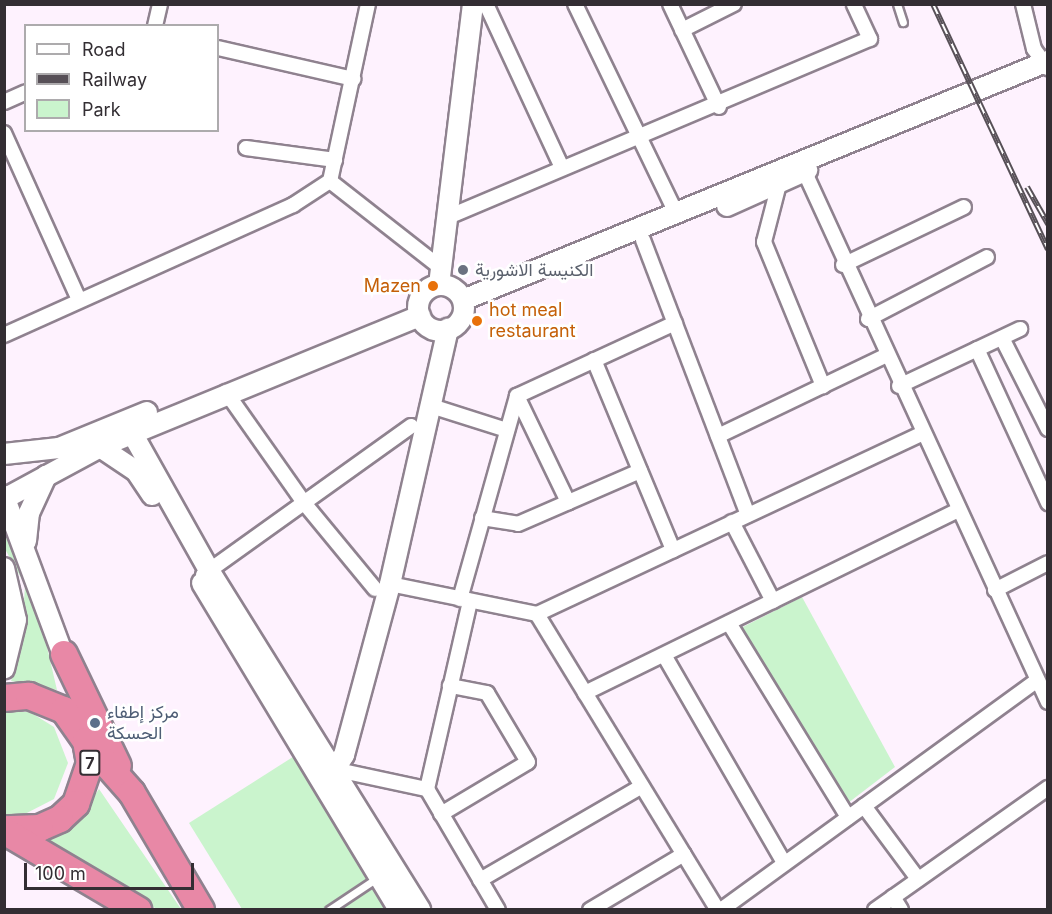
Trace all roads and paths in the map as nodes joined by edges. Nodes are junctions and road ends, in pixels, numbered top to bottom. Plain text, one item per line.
1 (160, 4) edge
2 (368, 4) edge
3 (473, 4) edge
4 (486, 4) edge
5 (575, 4) edge
6 (670, 4) edge
7 (734, 4) edge
8 (854, 4) edge
9 (897, 4) edge
10 (1023, 4) edge
11 (903, 22) dead end
12 (156, 24) edge
13 (682, 30) junction
14 (219, 48) edge
15 (1047, 66) edge
16 (353, 80) junction
17 (24, 93) edge
18 (4, 102) edge
19 (719, 107) junction
20 (4, 133) edge
21 (639, 135) junction
22 (246, 148) dead end
23 (335, 160) junction
24 (802, 166) junction
25 (562, 168) junction
26 (330, 181) junction
27 (779, 184) junction
28 (964, 207) dead end
29 (676, 213) junction
30 (448, 217) junction
31 (643, 240) junction
32 (987, 257) dead end
33 (843, 265) junction
34 (440, 276) junction
35 (79, 300) junction
36 (463, 306) junction
37 (420, 309) junction
38 (868, 319) junction
39 (675, 323) junction
40 (443, 329) junction
41 (1020, 329) dead end
42 (4, 334) edge
43 (1002, 338) junction
44 (977, 349) junction
45 (885, 356) junction
46 (594, 360) junction
47 (823, 386) junction
48 (899, 386) junction
49 (226, 392) junction
50 (517, 396) junction
51 (428, 405) junction
52 (411, 426) junction
53 (1047, 429) edge
54 (507, 430) junction
55 (132, 433) junction
56 (921, 434) junction
57 (718, 436) junction
58 (100, 447) junction
59 (4, 454) edge
60 (640, 471) junction
61 (47, 474) junction
62 (5, 497) edge
63 (568, 502) junction
64 (1047, 503) edge
65 (305, 504) junction
66 (957, 511) junction
67 (748, 515) junction
68 (482, 518) junction
69 (732, 522) junction
70 (27, 550) junction
71 (673, 550) junction
72 (1047, 563) edge
73 (4, 568) edge
74 (204, 575) junction
75 (383, 587) junction
76 (994, 590) junction
77 (465, 600) junction
78 (773, 601) junction
79 (537, 614) junction
80 (729, 624) junction
81 (64, 654) junction
82 (664, 655) junction
83 (4, 669) edge
84 (1037, 680) junction
85 (450, 686) junction
86 (585, 693) junction
87 (4, 698) edge
88 (1047, 702) edge
89 (82, 733) junction
90 (326, 771) junction
91 (642, 786) junction
92 (1047, 788) edge
93 (427, 789) junction
94 (132, 793) junction
95 (864, 806) junction
96 (441, 814) junction
97 (848, 817) junction
98 (4, 830) edge
99 (684, 854) junction
100 (784, 863) junction
101 (379, 876) junction
102 (918, 879) junction
103 (480, 880) junction
104 (893, 897) junction
105 (138, 909) edge
106 (201, 909) edge
107 (329, 909) edge
108 (399, 909) edge
109 (420, 909) edge
110 (498, 909) edge
111 (590, 909) edge
112 (720, 909) edge
113 (875, 909) edge
114 (901, 909) edge

1 - 12 street
2 - 16 street
3 - 30 street
4 - 25 street
5 - 21 street
6 - 13 street
7 - 13 street
8 - 19 street
9 - 11 lane
10 - 15 street
13 - 19 street
14 - 16 street
15 - 24 street
16 - 23 street
17 - 18 street
19 - 21 street
20 - 35 street
21 - 25 street
21 - 29 street
22 - 23 street
23 - 26 street
24 - 27 street
24 - 29 street
24 - 33 street
25 - 30 street
26 - 34 street
26 - 35 street
27 - 31 street
27 - 47 street
28 - 33 street
29 - 36 street
30 - 34 street
31 - 36 street
31 - 39 street
32 - 38 street
33 - 38 street
34 - 36 street
34 - 37 street
35 - 42 street
36 - 40 street
37 - 40 street
37 - 49 street
37 - 59 street
38 - 45 street
39 - 46 street
39 - 57 street
40 - 51 street
40 - 52 street
41 - 43 street
43 - 44 street
43 - 53 street
44 - 48 street
44 - 64 street
45 - 47 street
45 - 48 street
46 - 50 street
46 - 60 street
47 - 57 street
48 - 56 street
49 - 55 street
49 - 65 street
50 - 54 street
50 - 63 street
51 - 54 street
51 - 75 street
52 - 65 street
52 - 75 street
54 - 68 street
55 - 58 street
55 - 74 street
56 - 66 street
56 - 67 street
57 - 67 street
58 - 61 street
58 - 74 street
60 - 63 street
60 - 71 street
61 - 62 street
61 - 70 street
62 - 70 street
63 - 68 street
65 - 74 street
65 - 75 street
66 - 76 street
66 - 78 street
67 - 69 street
68 - 77 street
69 - 71 street
69 - 78 street
70 - 81 street
71 - 79 street
72 - 76 street
73 - 83 street
74 - 90 street
75 - 77 street
75 - 90 street
76 - 84 street
77 - 79 street
77 - 85 street
78 - 80 street
79 - 86 street
80 - 82 street
80 - 97 street
81 - 89 street
81 - 94 highway
82 - 86 street
82 - 100 street
84 - 88 street
84 - 95 street
85 - 93 street
85 - 96 street
86 - 91 street
87 - 89 highway, 7
89 - 94 highway, 7
89 - 98 highway, 7
90 - 93 street
90 - 101 street
90 - 109 street
91 - 99 street
91 - 103 street
92 - 102 street
93 - 96 street
94 - 106 highway, 7
95 - 97 street
95 - 102 street
96 - 103 street
97 - 100 street
98 - 105 highway, 7
99 - 111 street
99 - 112 street
100 - 112 street
101 - 107 lane
101 - 108 street
102 - 104 street
103 - 110 street
104 - 113 street
104 - 114 street

